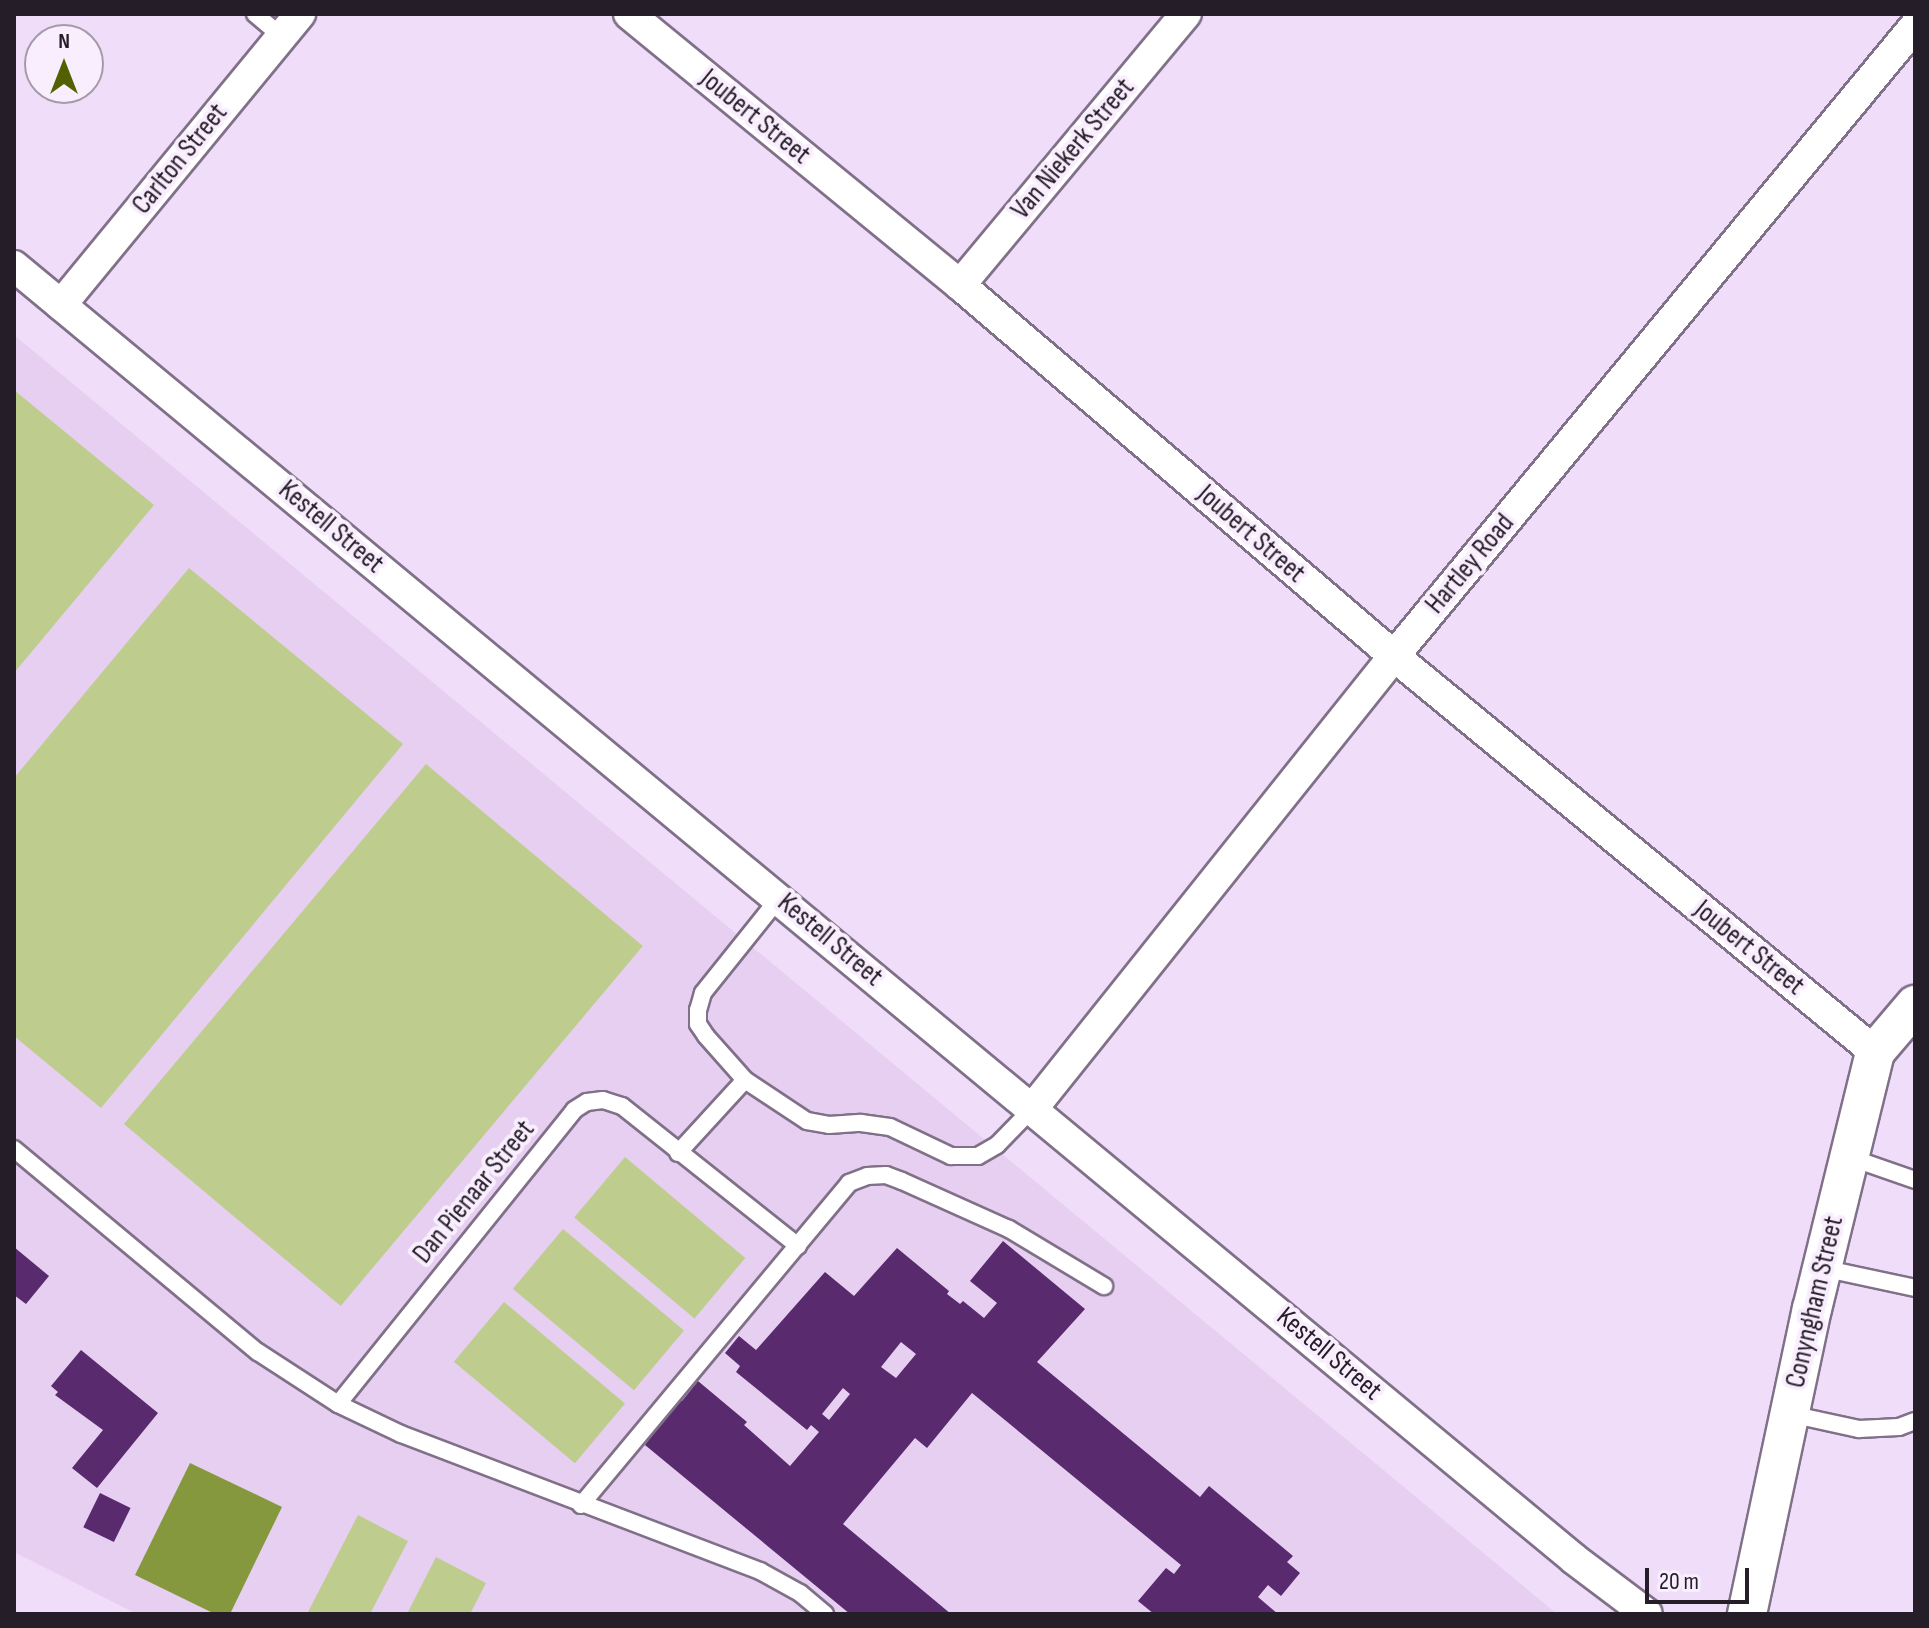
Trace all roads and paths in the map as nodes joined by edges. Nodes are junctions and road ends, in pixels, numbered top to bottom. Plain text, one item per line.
1 (255, 14) edge
2 (629, 14) edge
3 (1186, 14) edge
4 (290, 25) edge
5 (1915, 26) edge
6 (14, 266) edge
7 (960, 285) junction
8 (61, 305) junction
9 (1394, 656) junction
10 (779, 898) junction
11 (1915, 1005) edge
12 (1875, 1052) junction
13 (745, 1080) junction
14 (1033, 1108) junction
15 (14, 1149) edge
16 (678, 1153) junction
17 (1849, 1157) junction
18 (1915, 1180) edge
19 (798, 1246) junction
20 (1822, 1268) junction
21 (1104, 1286) dead end
22 (1915, 1288) edge
23 (338, 1404) junction
24 (1790, 1414) junction
25 (1915, 1421) edge
26 (581, 1505) junction
27 (825, 1614) edge
28 (1647, 1614) edge
29 (1747, 1614) edge

1 - 4 lane
2 - 7 street, Joubert Street
3 - 7 street, Van Niekerk Street
4 - 8 street, Carlton Street
5 - 9 street, Hartley Road
6 - 8 street, Kestell Street
7 - 9 street, Joubert Street
8 - 10 street, Kestell Street
9 - 12 street, Joubert Street
9 - 14 street, Hartley Road
10 - 13 lane
10 - 14 street, Kestell Street
11 - 12 street, Conyngham Street
12 - 17 street, Conyngham Street
13 - 14 lane
13 - 16 lane
14 - 28 street, Kestell Street
15 - 23 lane
16 - 19 lane, Dan Pienaar Street
16 - 23 lane, Dan Pienaar Street
17 - 18 lane
17 - 20 street, Conyngham Street
19 - 21 lane
19 - 26 lane
20 - 22 lane
20 - 24 street, Conyngham Street
23 - 26 lane
24 - 25 lane
24 - 29 street, Conyngham Street
26 - 27 lane

